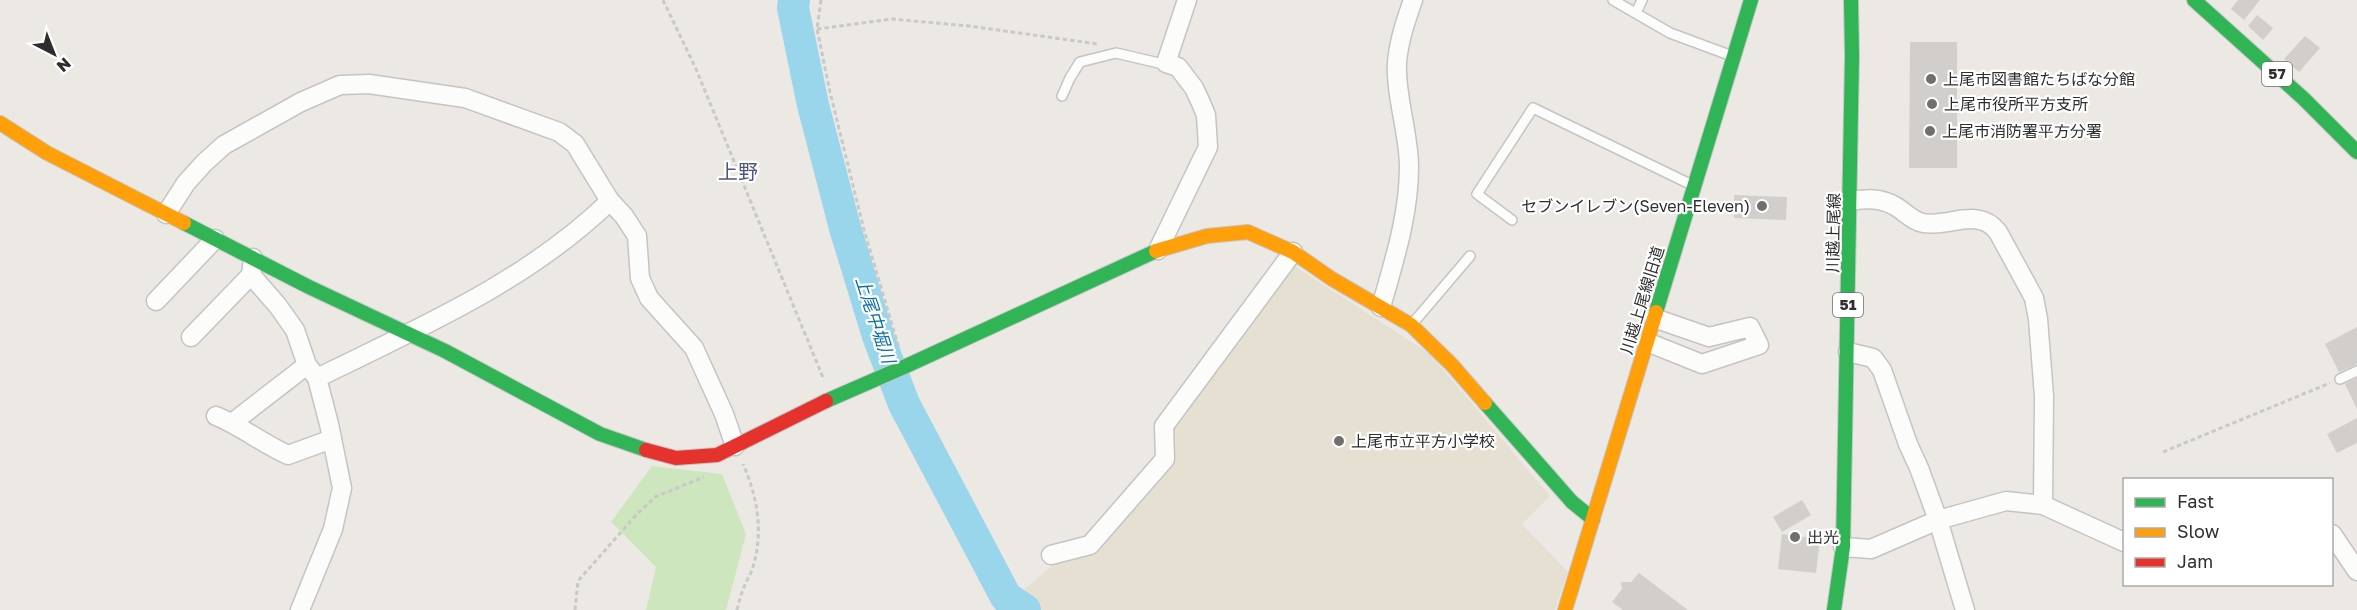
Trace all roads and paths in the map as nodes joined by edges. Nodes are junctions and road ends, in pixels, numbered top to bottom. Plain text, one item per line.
1 (663, 0) edge
2 (821, 0) edge
3 (1187, 0) edge
4 (1413, 0) edge
5 (1612, 0) edge
6 (1642, 0) edge
7 (1751, 0) edge
8 (1851, 0) edge
9 (2194, 0) edge
10 (1636, 13) junction
11 (817, 29) junction
12 (1116, 53) junction
13 (1734, 57) junction
14 (1166, 63) junction
15 (1062, 96) dead end
16 (0, 123) edge
17 (2357, 152) edge
18 (1694, 186) junction
19 (610, 201) junction
20 (1849, 201) junction
21 (166, 214) junction
22 (1512, 220) dead end
23 (215, 239) junction
24 (1158, 250) junction
25 (1293, 252) junction
26 (1470, 256) dead end
27 (252, 267) junction
28 (156, 301) dead end
29 (1381, 306) junction
30 (1654, 318) junction
31 (1411, 325) junction
32 (406, 334) junction
33 (190, 337) dead end
34 (1647, 342) junction
35 (1848, 352) junction
36 (895, 371) junction
37 (2357, 371) edge
38 (312, 372) junction
39 (2340, 378) joint
40 (831, 398) junction
41 (332, 439) junction
42 (735, 446) junction
43 (2163, 452) dead end
44 (717, 455) junction
45 (2043, 504) junction
46 (1593, 519) junction
47 (1938, 520) junction
48 (2333, 537) edge
49 (2123, 542) edge
50 (1844, 547) junction
51 (1051, 555) dead end
52 (2357, 571) edge
53 (300, 610) edge
54 (575, 610) edge
55 (737, 610) edge
56 (1565, 610) edge
57 (1834, 610) edge
58 (1965, 610) edge

1 - 40 path
2 - 11 path
3 - 14 street
4 - 29 street
5 - 10 lane
6 - 10 lane
7 - 13 street, 川越上尾線旧道
8 - 20 street, 川越上尾線 / 51
9 - 17 street, 57
10 - 13 lane
11 - 12 path
11 - 36 path
12 - 14 lane
12 - 15 lane
13 - 18 street, 川越上尾線旧道
14 - 24 street
16 - 21 street
18 - 22 lane
18 - 30 street, 川越上尾線旧道
19 - 21 street
19 - 32 street
19 - 42 street
20 - 35 street, 川越上尾線 / 51
20 - 45 street
21 - 23 street
23 - 27 street
23 - 28 street
24 - 25 street
24 - 36 street
25 - 29 street
25 - 51 street
26 - 31 lane
27 - 32 street
27 - 33 street
27 - 38 street
29 - 31 street
30 - 34 street, 川越上尾線旧道
30 - 34 street
31 - 46 street
32 - 38 street
32 - 44 street
34 - 46 street, 川越上尾線旧道
35 - 47 street
35 - 50 street, 川越上尾線 / 51
36 - 40 street
37 - 39 lane
38 - 41 street
38 - 41 street
39 - 43 path
40 - 42 street
41 - 53 street
42 - 44 street
42 - 55 path
44 - 54 path
45 - 47 street
45 - 49 street
46 - 56 street, 川越上尾線旧道
47 - 50 street
47 - 58 street
48 - 52 street
50 - 57 street, 川越上尾線 / 51

